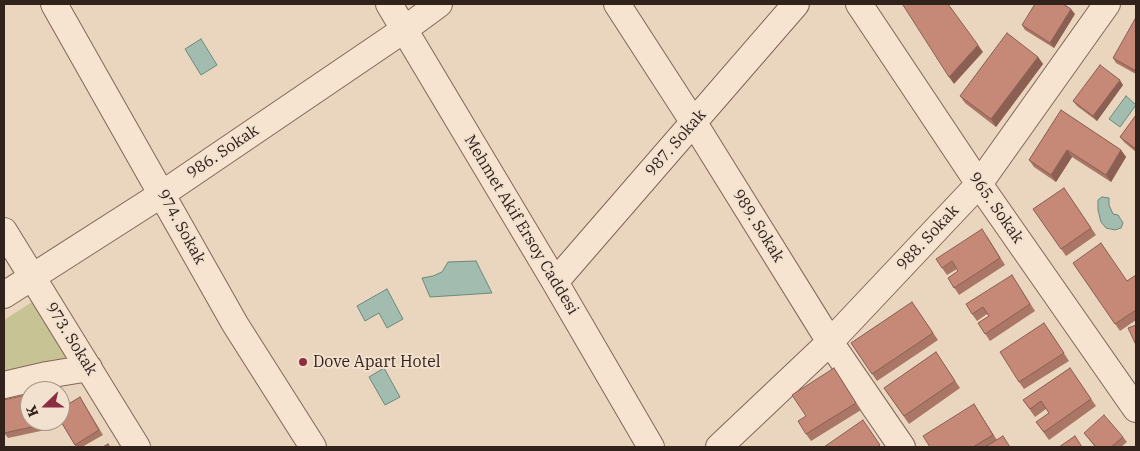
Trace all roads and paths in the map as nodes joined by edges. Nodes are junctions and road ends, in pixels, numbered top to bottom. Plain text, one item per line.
1 (54, 4) edge
2 (389, 4) edge
3 (439, 4) edge
4 (617, 4) edge
5 (796, 4) edge
6 (859, 4) edge
7 (1107, 4) edge
8 (404, 29) junction
9 (694, 122) junction
10 (978, 184) junction
11 (162, 194) junction
12 (4, 231) edge
13 (32, 277) junction
14 (555, 282) junction
15 (4, 295) edge
16 (830, 342) junction
17 (89, 368) junction
18 (4, 385) edge
19 (1136, 409) edge
20 (137, 447) edge
21 (313, 447) edge
22 (651, 447) edge
23 (719, 447) edge
24 (902, 447) edge

1 - 11 street, 974. Sokak
2 - 8 street, Mehmet Akif Ersoy Caddesi
3 - 8 street, 986. Sokak
4 - 9 street, 989. Sokak
5 - 9 street, 987. Sokak
6 - 10 street, 965. Sokak
7 - 10 street, 988. Sokak
8 - 11 street, 986. Sokak
8 - 14 street, Mehmet Akif Ersoy Caddesi
9 - 14 street, 987. Sokak
9 - 16 street, 989. Sokak
10 - 16 street, 988. Sokak
10 - 19 street, 965. Sokak
11 - 13 street, 986. Sokak
11 - 21 street, 974. Sokak
12 - 13 street, 973. Sokak
13 - 15 street, 986. Sokak
13 - 17 street, 973. Sokak
14 - 22 street, Mehmet Akif Ersoy Caddesi
16 - 23 street, 988. Sokak
16 - 24 street, 989. Sokak
17 - 18 street
17 - 20 street, 973. Sokak

